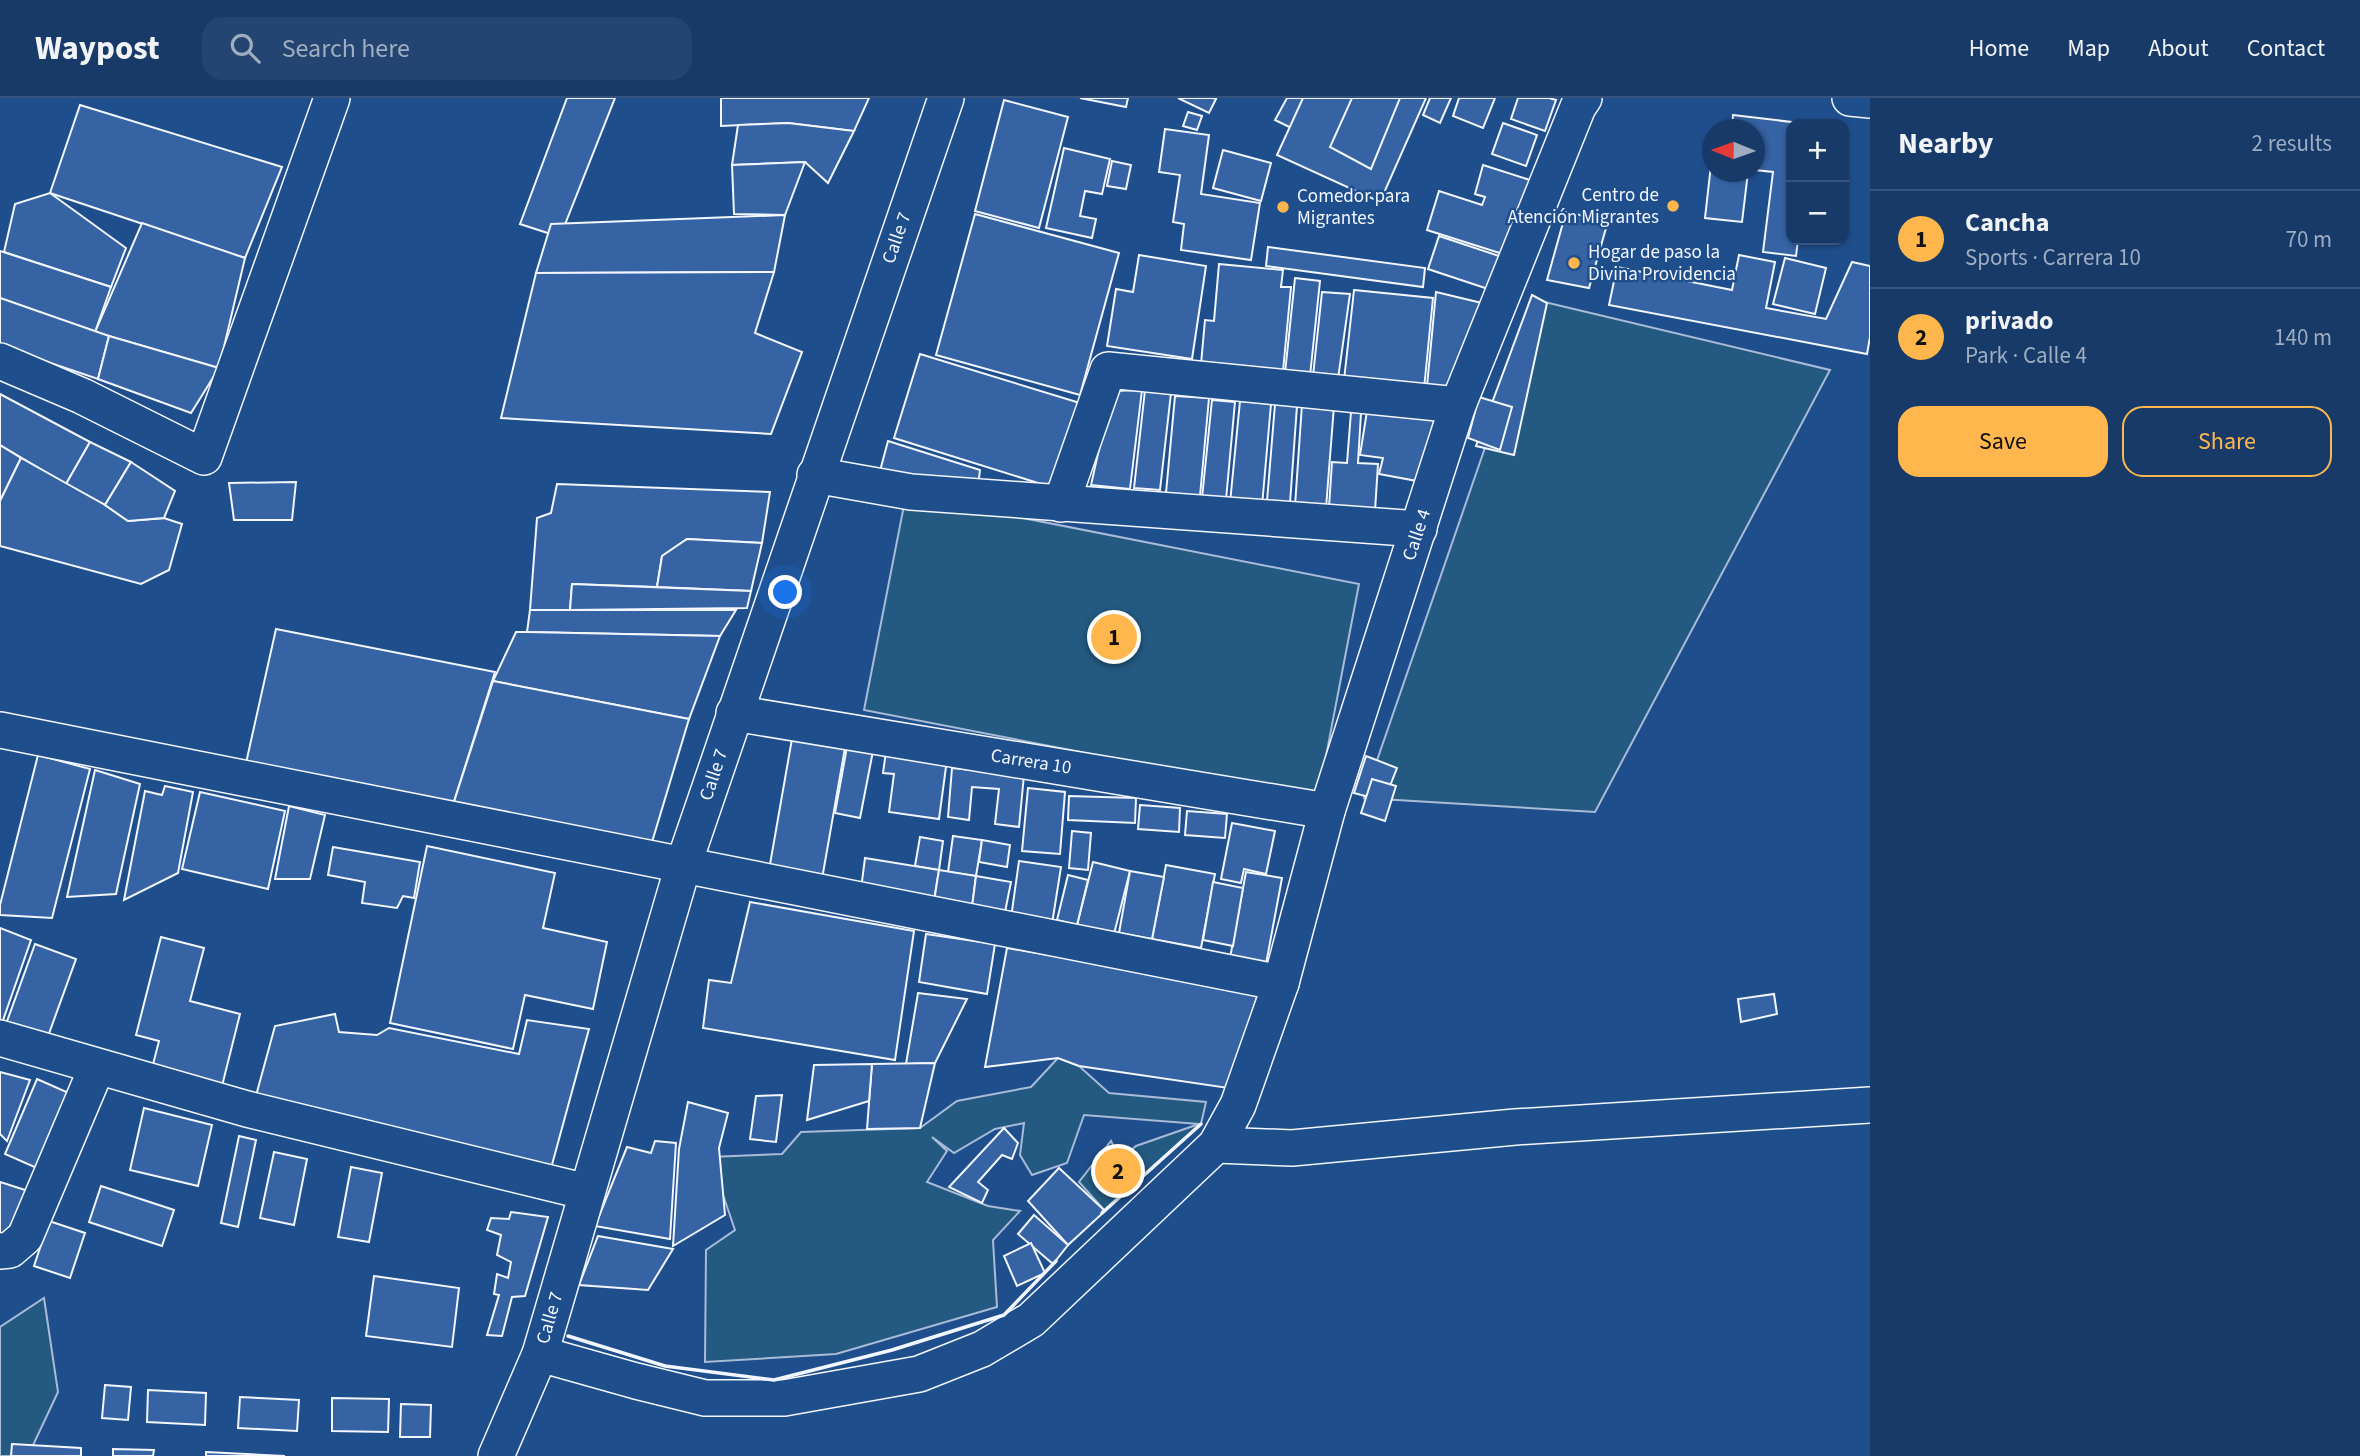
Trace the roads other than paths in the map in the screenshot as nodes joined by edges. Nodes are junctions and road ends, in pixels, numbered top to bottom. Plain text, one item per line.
1 (331, 98) edge
2 (946, 98) edge
3 (1584, 98) edge
4 (1850, 98) edge
5 (1870, 100) edge
6 (0, 361) edge
7 (1458, 405) junction
8 (815, 475) junction
9 (1061, 504) junction
10 (1419, 529) junction
11 (734, 713) junction
12 (0, 730) edge
13 (1327, 811) junction
14 (683, 866) junction
15 (1281, 983) junction
16 (0, 1038) edge
17 (97, 1067) junction
18 (1870, 1105) edge
19 (1216, 1145) junction
20 (583, 1205) junction
21 (0, 1251) edge
22 (540, 1354) junction
23 (496, 1456) edge

1 - 6 street
2 - 8 street, Calle 7
3 - 7 street, Calle 4
4 - 5 street
7 - 9 street
7 - 10 street, Calle 4
8 - 9 street
8 - 11 street, Calle 7
9 - 10 street
10 - 13 street, Calle 4
11 - 13 street, Carrera 10
11 - 14 street, Calle 7
12 - 14 street
13 - 15 street, Calle 4
14 - 15 street
14 - 20 street, Calle 7
15 - 19 street, Calle 4
16 - 17 street
17 - 20 street
17 - 21 street
18 - 19 street
19 - 22 street, Calle 4
20 - 22 street, Calle 7
22 - 23 street, Calle 7

